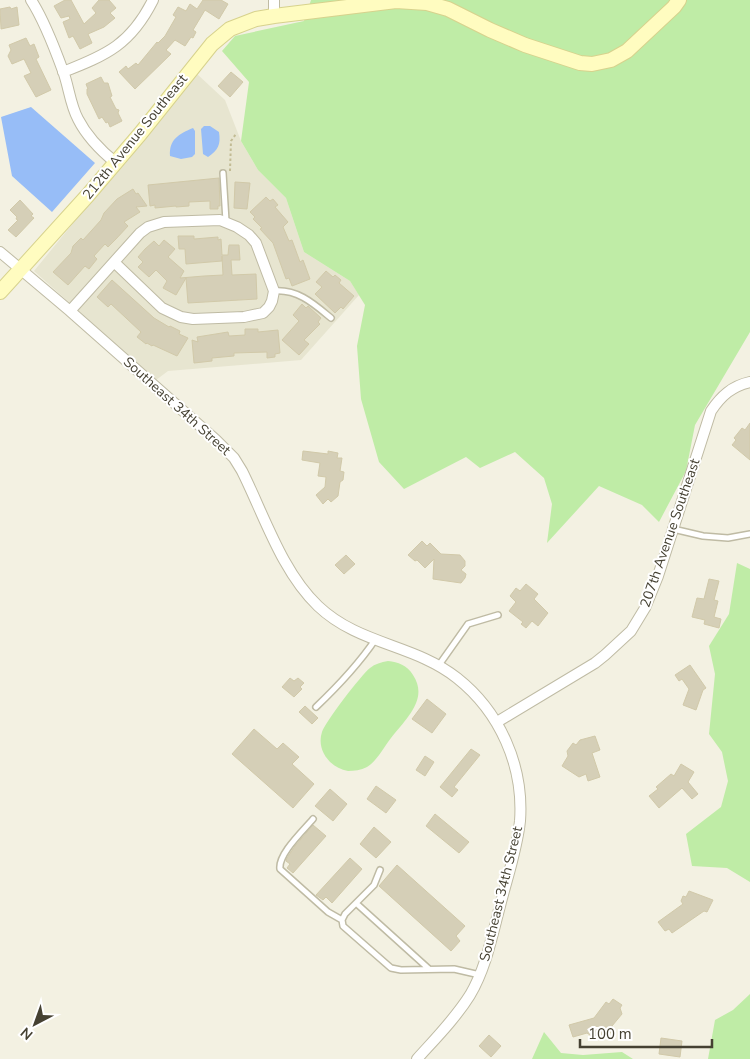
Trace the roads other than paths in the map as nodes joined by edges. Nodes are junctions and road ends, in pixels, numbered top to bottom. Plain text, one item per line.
1 (31, 0) edge
2 (153, 0) edge
3 (274, 0) edge
4 (678, 0) edge
5 (274, 16) junction
6 (63, 72) junction
7 (116, 163) junction
8 (223, 174) road end
9 (226, 222) junction
10 (0, 252) edge
11 (114, 262) junction
12 (20, 270) junction
13 (274, 291) junction
14 (0, 292) edge
15 (70, 311) junction
16 (331, 318) dead end
17 (750, 382) edge
18 (673, 528) junction
19 (750, 534) edge
20 (498, 615) dead end
21 (375, 640) junction
22 (439, 666) junction
23 (316, 707) dead end
24 (497, 722) junction
25 (313, 819) dead end
26 (380, 870) dead end
27 (357, 904) junction
28 (342, 920) junction
29 (429, 969) junction
30 (480, 975) junction
31 (417, 1059) edge

1 - 6 street
2 - 6 street
3 - 5 street
4 - 5 street, 212th Avenue Southeast
5 - 7 street, 212th Avenue Southeast
6 - 7 street
7 - 12 street, 212th Avenue Southeast
8 - 9 lane
9 - 11 street
9 - 13 street
10 - 12 street, Southeast 34th Street
11 - 13 street
11 - 15 street
12 - 14 street, 212th Avenue Southeast
12 - 15 street, Southeast 34th Street
13 - 16 lane
15 - 21 street, Southeast 34th Street
17 - 18 street, 207th Avenue Southeast
18 - 19 lane
18 - 24 street, 207th Avenue Southeast
20 - 22 lane
21 - 22 street, Southeast 34th Street
21 - 23 lane
22 - 24 street, Southeast 34th Street
24 - 30 street, Southeast 34th Street
25 - 28 lane
26 - 27 lane
27 - 28 lane
27 - 29 lane
28 - 29 lane
29 - 30 lane
30 - 31 street, Southeast 34th Street

